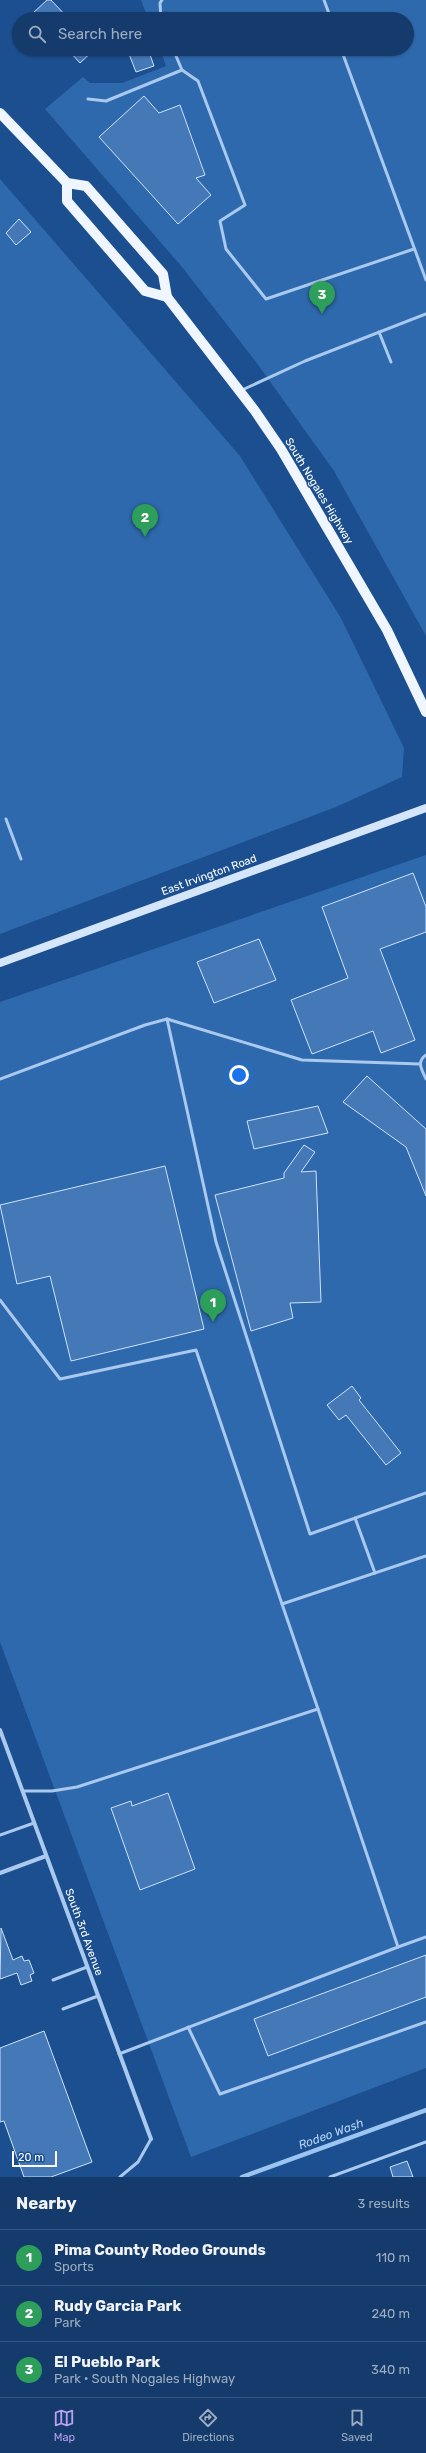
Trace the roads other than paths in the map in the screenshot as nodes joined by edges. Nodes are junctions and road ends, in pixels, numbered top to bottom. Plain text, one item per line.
1 (162, 0) edge
2 (324, 0) edge
3 (161, 12) edge
4 (328, 12) edge
5 (176, 56) edge
6 (345, 56) edge
7 (182, 70) junction
8 (88, 99) dead end
9 (0, 113) edge
10 (67, 183) junction
11 (414, 249) junction
12 (426, 280) edge
13 (167, 298) junction
14 (426, 314) edge
15 (379, 332) junction
16 (391, 362) dead end
17 (238, 392) junction
18 (426, 712) edge
19 (426, 808) edge
20 (6, 819) dead end
21 (21, 860) dead end
22 (0, 963) edge
23 (167, 1019) junction
24 (426, 1055) edge
25 (420, 1064) junction
26 (0, 1079) edge
27 (426, 1079) edge
28 (0, 1300) edge
29 (426, 1493) edge
30 (355, 1518) junction
31 (426, 1556) edge
32 (375, 1573) junction
33 (282, 1604) junction
34 (318, 1709) junction
35 (0, 1730) edge
36 (22, 1791) junction
37 (34, 1823) junction
38 (0, 1835) edge
39 (46, 1856) junction
40 (0, 1873) edge
41 (426, 1937) edge
42 (398, 1947) junction
43 (87, 1967) junction
44 (52, 1980) dead end
45 (98, 1996) junction
46 (63, 2009) dead end
47 (426, 2022) edge
48 (188, 2027) junction
49 (119, 2054) junction
50 (151, 2139) joint
51 (426, 2142) edge
52 (120, 2177) edge
53 (330, 2177) edge

1 - 3 lane
2 - 4 lane
5 - 7 lane
6 - 11 lane
7 - 8 lane
7 - 11 lane
9 - 10 main road
10 - 13 main road
10 - 13 main road, South Nogales Highway
11 - 12 lane
13 - 17 main road, South Nogales Highway
14 - 15 lane
15 - 16 lane
15 - 17 lane
17 - 18 main road, South Nogales Highway
19 - 22 main road, East Irvington Road
20 - 21 lane
23 - 25 lane
23 - 26 lane
23 - 30 lane
24 - 25 lane
25 - 27 lane
28 - 33 lane
29 - 30 lane
30 - 32 lane
31 - 32 lane
32 - 33 lane
33 - 34 lane
34 - 36 lane
34 - 42 lane
35 - 36 street, South 3rd Avenue
36 - 37 street, South 3rd Avenue
37 - 38 lane
37 - 39 street, South 3rd Avenue
39 - 40 street
39 - 43 street, South 3rd Avenue
41 - 42 lane
42 - 48 lane
43 - 44 lane
43 - 45 street, South 3rd Avenue
45 - 46 lane
45 - 49 street, South 3rd Avenue
47 - 48 lane
48 - 49 lane
49 - 50 street, South 3rd Avenue
50 - 52 lane
51 - 53 lane

